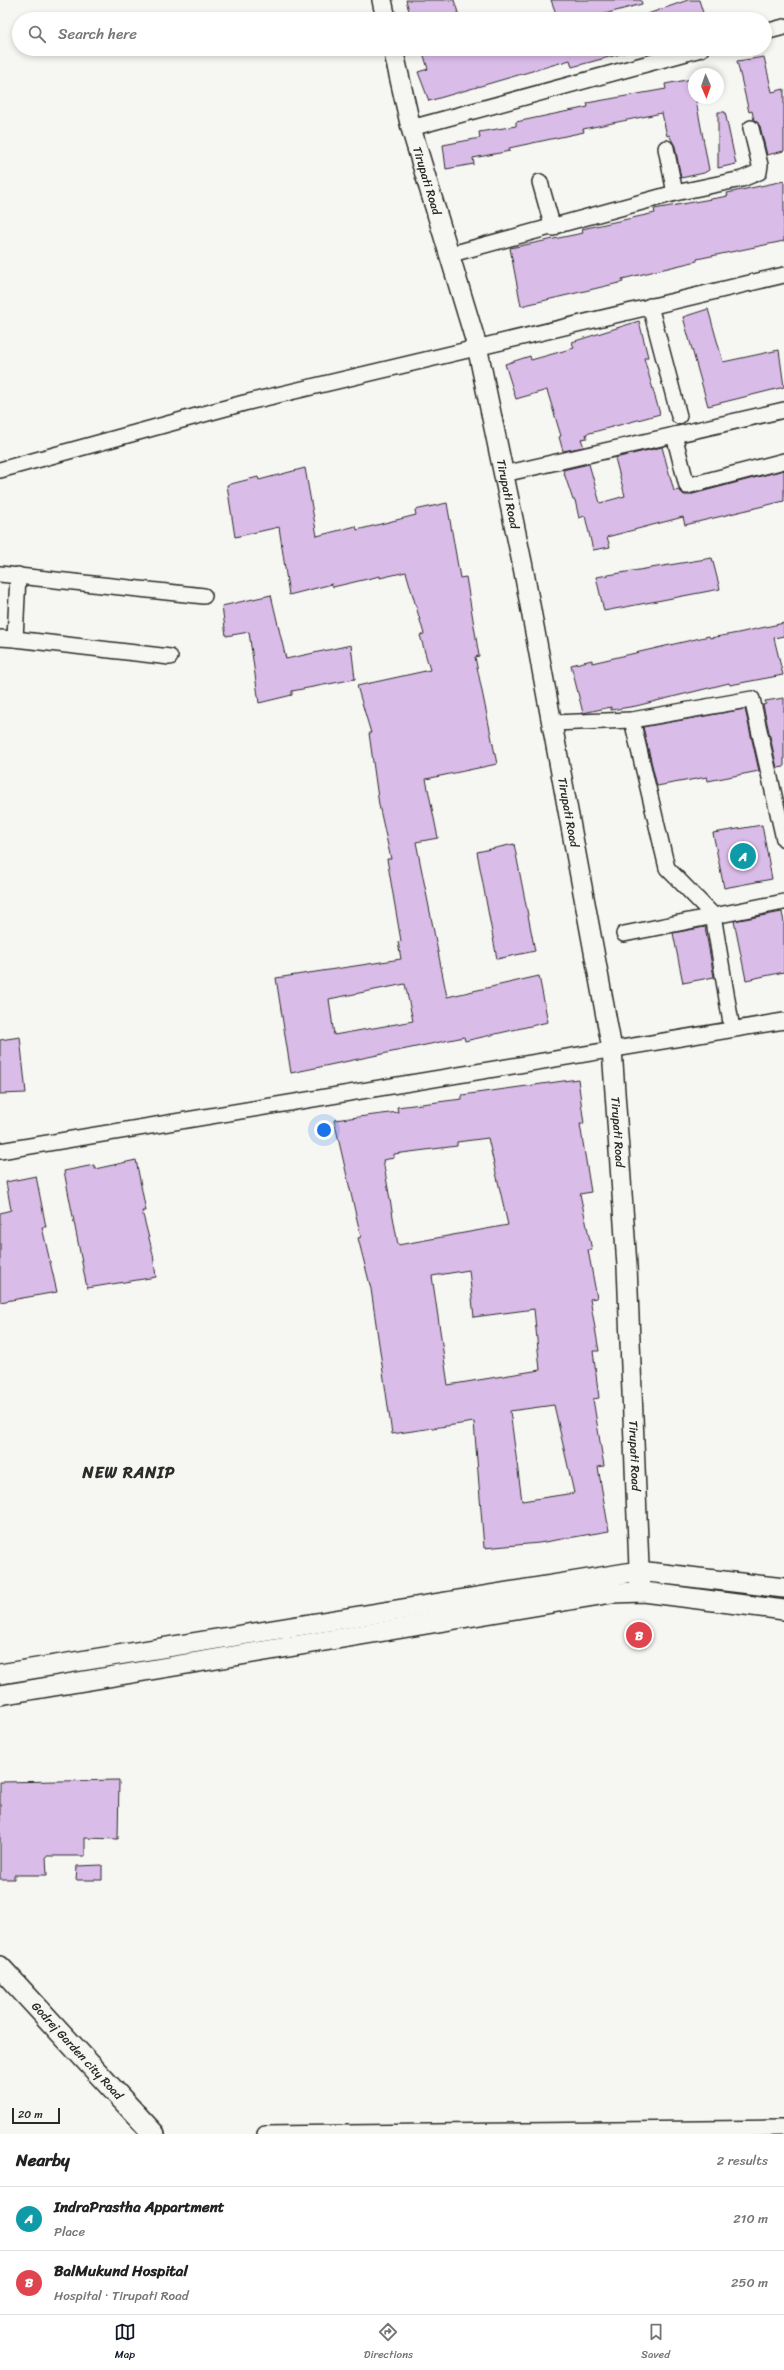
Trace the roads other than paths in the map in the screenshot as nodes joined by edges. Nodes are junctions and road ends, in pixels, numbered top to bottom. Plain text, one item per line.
1 (382, 0) edge
2 (385, 12) edge
3 (784, 27) edge
4 (772, 30) edge
5 (395, 56) edge
6 (675, 56) edge
7 (411, 128) junction
8 (751, 128) dead end
9 (666, 148) dead end
10 (540, 182) dead end
11 (675, 193) junction
12 (553, 228) junction
13 (448, 255) junction
14 (784, 275) edge
15 (650, 306) junction
16 (477, 346) junction
17 (784, 410) edge
18 (679, 416) dead end
19 (674, 435) junction
20 (784, 461) edge
21 (0, 470) edge
22 (504, 474) junction
23 (0, 574) edge
24 (18, 576) junction
25 (204, 596) dead end
26 (7, 638) edge
27 (170, 657) dead end
28 (632, 720) junction
29 (552, 723) junction
30 (784, 839) edge
31 (784, 902) edge
32 (713, 915) junction
33 (624, 934) dead end
34 (784, 1021) edge
35 (732, 1029) junction
36 (612, 1049) junction
37 (0, 1151) edge
38 (639, 1571) junction
39 (784, 1588) edge
40 (640, 1592) junction
41 (784, 1610) edge
42 (0, 1674) edge
43 (0, 1695) edge
44 (0, 1967) edge
45 (784, 2128) edge
46 (665, 2132) edge
47 (154, 2134) edge
48 (265, 2134) edge

1 - 2 street
3 - 4 street
5 - 7 street, Tirupati Road
6 - 7 street
7 - 13 street, Tirupati Road
8 - 11 street
9 - 11 street
10 - 12 street
11 - 12 street
12 - 13 street
13 - 16 street, Tirupati Road
14 - 15 street
15 - 16 street
15 - 18 street
16 - 21 street
16 - 22 street, Tirupati Road
17 - 19 street
19 - 20 street
19 - 22 street
22 - 29 street, Tirupati Road
23 - 24 street
24 - 25 street
24 - 26 street
26 - 27 street
28 - 29 street
28 - 30 street
28 - 32 street
29 - 36 street, Tirupati Road
31 - 32 street
32 - 33 street
32 - 35 street
34 - 35 street
35 - 36 street
36 - 37 street
36 - 38 street, Tirupati Road
38 - 39 street
38 - 40 street, Tirupati Road
38 - 42 street
40 - 41 street
40 - 43 street
44 - 47 main road, Godrej Garden city Road
45 - 46 street
46 - 48 street

